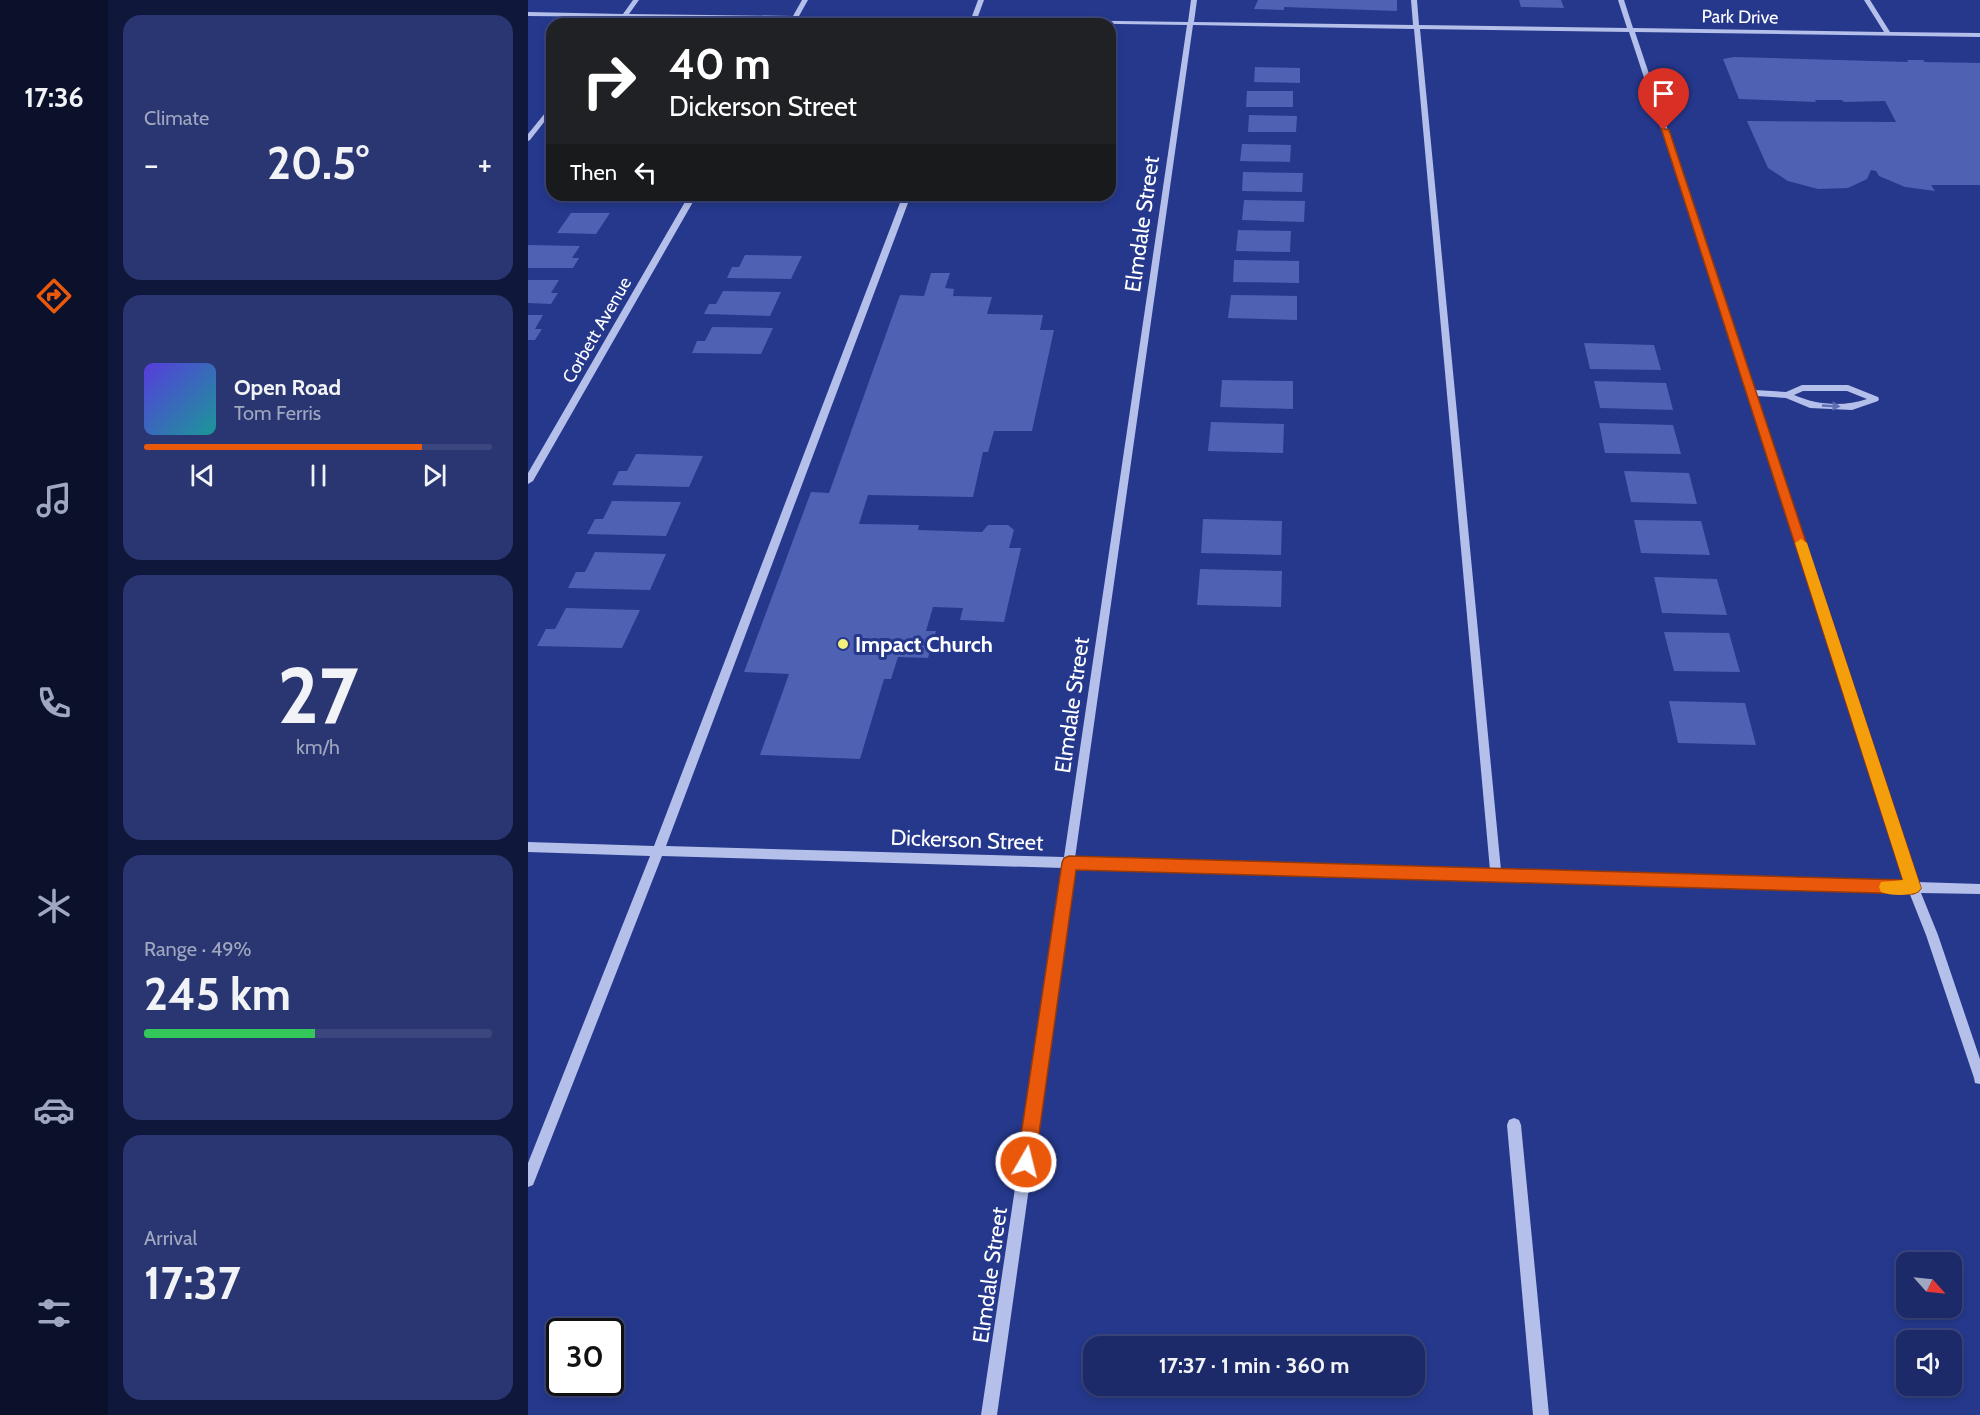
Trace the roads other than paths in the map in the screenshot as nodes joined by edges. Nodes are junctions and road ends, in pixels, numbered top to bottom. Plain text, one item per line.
1 (636, 0) edge
2 (805, 0) edge
3 (981, 0) edge
4 (1194, 0) edge
5 (1414, 0) edge
6 (1621, 0) edge
7 (1867, 0) edge
8 (528, 14) edge
9 (625, 15) junction
10 (623, 18) edge
11 (709, 18) edge
12 (795, 18) edge
13 (974, 18) edge
14 (1116, 23) edge
15 (1191, 24) junction
16 (1417, 27) junction
17 (1631, 30) junction
18 (1888, 34) junction
19 (1980, 35) edge
20 (546, 116) edge
21 (528, 139) edge
22 (690, 201) edge
23 (905, 201) edge
24 (1752, 393) junction
25 (1787, 395) junction
26 (528, 481) edge
27 (528, 847) edge
28 (658, 850) junction
29 (1069, 863) junction
30 (1496, 875) junction
31 (1913, 888) junction
32 (1980, 889) edge
33 (1980, 1078) edge
34 (1514, 1125) dead end
35 (528, 1180) edge
36 (990, 1415) edge
37 (1540, 1415) edge

1 - 9 street
2 - 12 street
3 - 13 street
4 - 15 street, Elmdale Street
5 - 16 street
6 - 17 street
7 - 18 street
8 - 9 street, Park Drive
9 - 10 street
9 - 11 street, Park Drive
14 - 15 street, Park Drive
15 - 16 street, Park Drive
15 - 29 street, Elmdale Street
16 - 17 street, Park Drive
16 - 30 street
17 - 18 street, Park Drive
17 - 24 street
18 - 19 street, Park Drive
20 - 21 street
22 - 26 street, Corbett Avenue
23 - 28 street
24 - 25 street
24 - 31 street
25 -> 25 street
27 - 28 street, Dickerson Street
28 - 29 street, Dickerson Street
28 - 35 street
29 - 30 street, Dickerson Street
29 - 36 street, Elmdale Street
30 - 31 street, Dickerson Street
31 - 32 street, Dickerson Street
31 - 33 street
34 - 37 street

